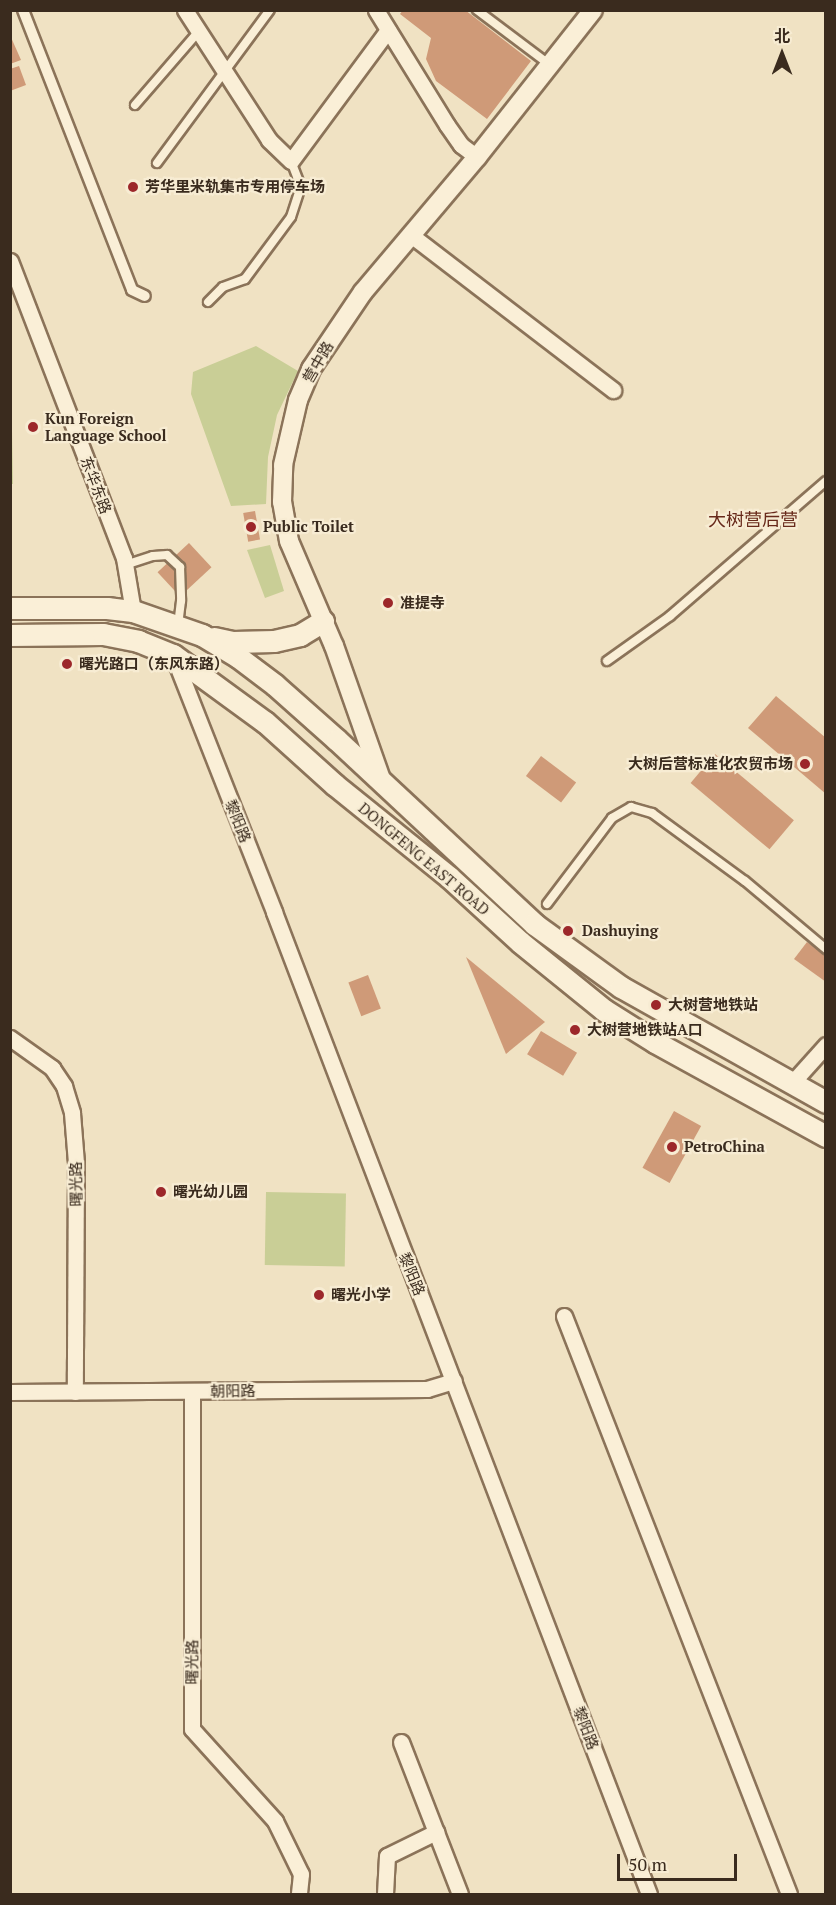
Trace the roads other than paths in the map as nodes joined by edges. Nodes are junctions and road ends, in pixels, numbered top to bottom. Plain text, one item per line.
1 (22, 10) edge
2 (185, 10) edge
3 (270, 10) edge
4 (376, 10) edge
5 (477, 10) edge
6 (593, 10) edge
7 (388, 30) junction
8 (199, 31) junction
9 (550, 66) junction
10 (225, 71) junction
11 (135, 105) dead end
12 (477, 157) junction
13 (291, 161) junction
14 (157, 163) dead end
15 (411, 235) junction
16 (10, 261) edge
17 (145, 296) dead end
18 (208, 302) dead end
19 (613, 390) dead end
20 (825, 482) edge
21 (126, 565) junction
22 (10, 608) edge
23 (133, 611) junction
24 (322, 621) junction
25 (178, 626) junction
26 (10, 635) edge
27 (202, 635) junction
28 (173, 655) junction
29 (607, 661) dead end
30 (383, 784) junction
31 (547, 904) dead end
32 (825, 948) edge
33 (10, 1038) edge
34 (825, 1045) edge
35 (792, 1083) junction
36 (825, 1102) edge
37 (825, 1136) edge
38 (564, 1316) dead end
39 (454, 1381) junction
40 (192, 1391) junction
41 (10, 1392) edge
42 (75, 1392) junction
43 (401, 1742) dead end
44 (436, 1832) junction
45 (299, 1894) edge
46 (385, 1894) edge
47 (460, 1894) edge
48 (649, 1894) edge
49 (789, 1894) edge

1 - 17 street
2 - 8 street
3 - 10 lane
4 - 7 street
5 - 9 lane
6 - 9 street, 营中路
7 - 12 street
7 - 13 street
8 - 10 street
8 - 11 lane
9 - 12 street, 营中路
10 - 13 street
10 - 14 lane
12 - 15 street, 营中路
13 - 18 lane
15 - 19 street
15 - 24 street, 营中路
16 - 21 street, 东华东路
20 - 29 lane
21 - 23 street, 东华东路
21 - 25 lane
22 - 23 main road, DONGFENG EAST ROAD
23 - 25 main road, DONGFENG EAST ROAD
24 - 27 main road
24 - 30 street, 营中路
25 - 27 main road, DONGFENG EAST ROAD
26 - 28 main road, DONGFENG EAST ROAD
27 - 30 main road, DONGFENG EAST ROAD
28 - 37 main road, DONGFENG EAST ROAD
28 - 39 street, 黎阳路
30 - 35 main road, DONGFENG EAST ROAD
31 - 32 lane
33 - 42 street, 曙光路
34 - 35 street
35 - 36 main road, DONGFENG EAST ROAD
38 - 49 street
39 - 40 street, 朝阳路
39 - 48 street, 黎阳路
40 - 42 street, 朝阳路
40 - 45 street, 曙光路
41 - 42 street, 朝阳路
43 - 44 street
44 - 46 street
44 - 47 street

